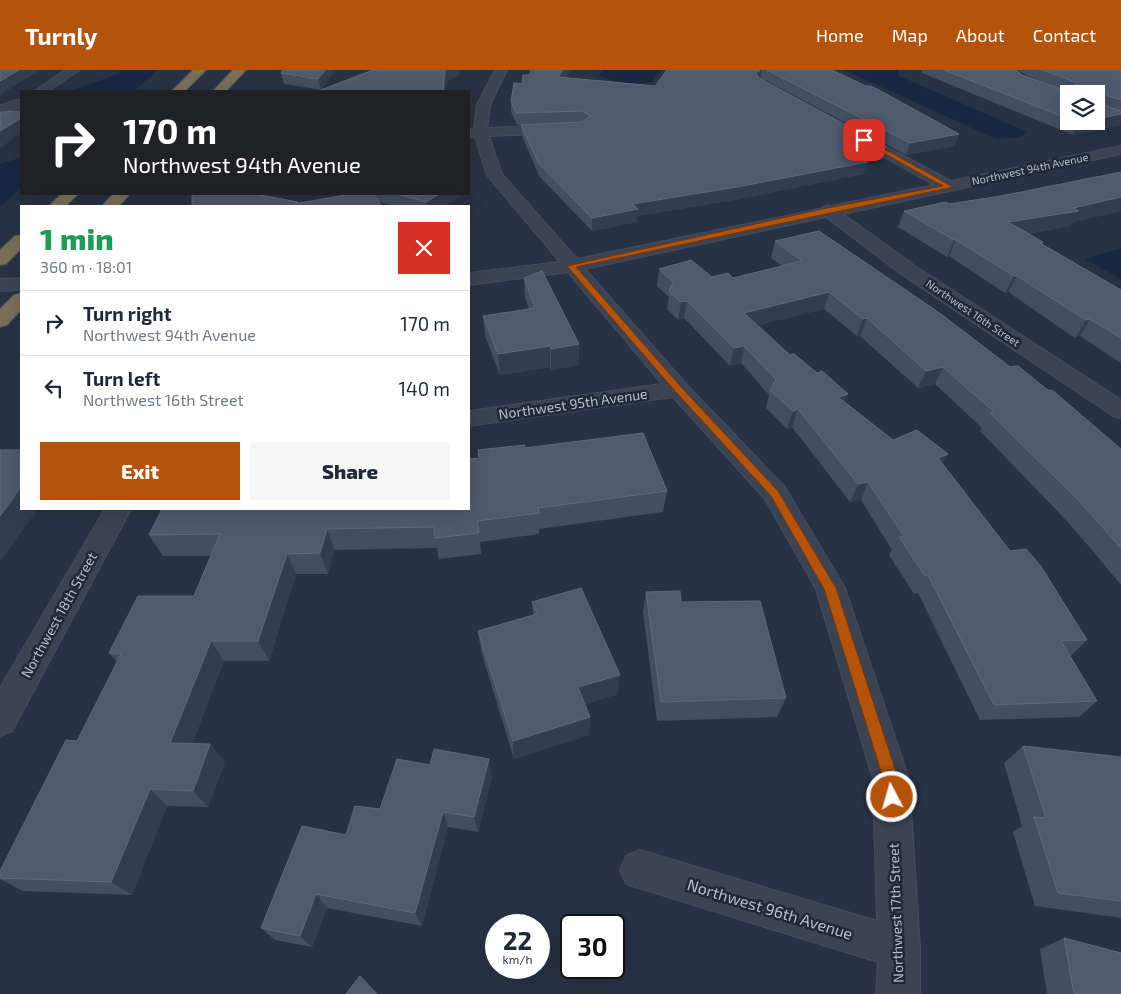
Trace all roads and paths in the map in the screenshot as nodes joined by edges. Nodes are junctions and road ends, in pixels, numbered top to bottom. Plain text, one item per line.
1 (73, 70) edge
2 (200, 70) edge
3 (240, 70) edge
4 (501, 70) edge
5 (43, 90) edge
6 (179, 90) edge
7 (220, 90) edge
8 (20, 103) edge
9 (0, 109) edge
10 (839, 126) edge
11 (574, 128) edge
12 (474, 133) edge
13 (1121, 150) edge
14 (950, 187) junction
15 (69, 195) edge
16 (121, 195) edge
17 (58, 205) edge
18 (111, 205) edge
19 (827, 210) junction
20 (20, 241) edge
21 (0, 260) edge
22 (571, 266) junction
23 (470, 279) edge
24 (0, 284) edge
25 (20, 284) edge
26 (20, 300) edge
27 (0, 321) edge
28 (678, 389) junction
29 (1121, 412) edge
30 (470, 419) edge
31 (117, 510) edge
32 (0, 720) edge
33 (640, 870) dead end
34 (899, 948) junction
35 (898, 994) edge

1 - 5 street
2 - 6 highway
3 - 7 highway
4 - 12 street, Northwest 17th Street
8 - 9 street
10 - 14 street
11 - 12 street
12 - 22 street, Northwest 17th Street
13 - 14 street, Northwest 94th Avenue
14 - 19 street, Northwest 94th Avenue
15 - 17 highway
16 - 18 highway
19 - 22 street, Northwest 94th Avenue
19 - 29 street, Northwest 16th Street
20 - 21 highway
22 - 23 street, Northwest 94th Avenue
22 - 28 street, Northwest 17th Street
24 - 25 street
26 - 27 highway
28 - 30 street, Northwest 95th Avenue
28 - 34 street, Northwest 17th Street
31 - 32 street, Northwest 18th Street
33 - 34 street, Northwest 96th Avenue
34 - 35 street, Northwest 17th Street

